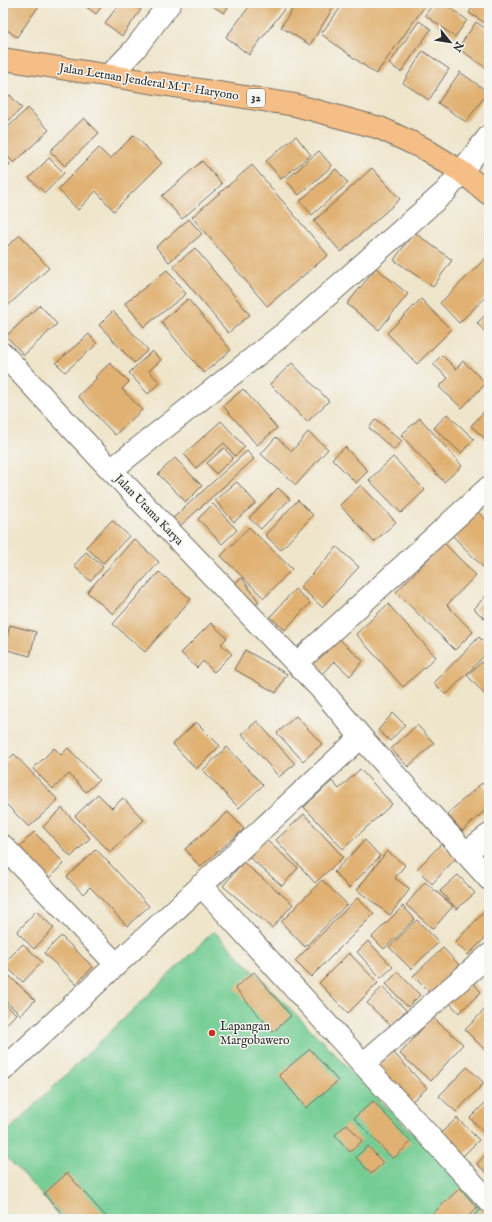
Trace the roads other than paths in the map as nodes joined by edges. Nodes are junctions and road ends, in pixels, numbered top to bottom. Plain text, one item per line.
1 (170, 3) edge
2 (3, 59) edge
3 (110, 75) junction
4 (489, 136) edge
5 (462, 172) junction
6 (489, 194) edge
7 (4, 356) edge
8 (111, 470) junction
9 (488, 491) edge
10 (297, 663) junction
11 (361, 737) junction
12 (489, 835) edge
13 (3, 846) edge
14 (465, 853) junction
15 (489, 879) edge
16 (201, 885) junction
17 (489, 955) edge
18 (116, 964) junction
19 (363, 1064) junction
20 (3, 1070) edge
21 (489, 1201) edge

1 - 3 street
2 - 3 highway, Jalan Letnan Jenderal M.T. Haryono / 32
3 - 5 highway, Jalan Letnan Jenderal M.T. Haryono / 32
4 - 5 street
5 - 6 highway, Jalan Letnan Jenderal M.T. Haryono / 32
5 - 8 street
7 - 8 street, Jalan Utama Karya
8 - 10 street, Jalan Utama Karya
9 - 10 street
10 - 11 street, Jalan Utama Karya
11 - 14 street, Jalan Utama Karya
11 - 16 street
12 - 14 street
13 - 18 street
14 - 15 street, Jalan Utama Karya
16 - 18 street
16 - 19 street
17 - 19 street
18 - 20 street
19 - 21 street

